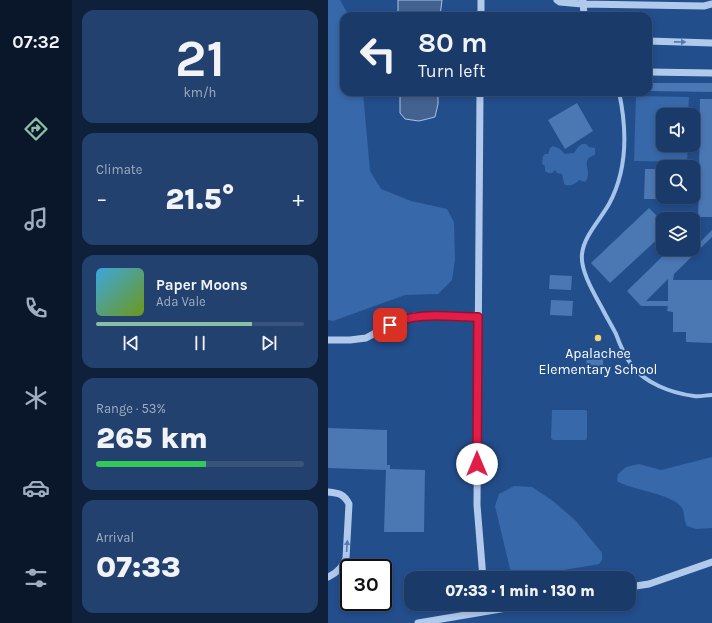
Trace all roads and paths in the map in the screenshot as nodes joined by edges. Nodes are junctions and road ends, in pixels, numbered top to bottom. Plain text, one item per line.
1 (481, 0) edge
2 (557, 0) edge
3 (583, 2) edge
4 (712, 4) edge
5 (481, 12) edge
6 (584, 12) edge
7 (652, 41) edge
8 (712, 43) edge
9 (652, 72) edge
10 (712, 73) edge
11 (480, 96) edge
12 (478, 317) junction
13 (328, 340) edge
14 (328, 492) edge
15 (712, 562) edge
16 (482, 571) edge
17 (328, 577) edge
18 (636, 586) edge
19 (492, 611) edge
20 (486, 612) joint
21 (418, 623) edge

1 - 5 street
2 - 3 street
3 - 4 street
3 - 6 street
7 -> 8 street
9 - 10 street
11 - 12 street
12 - 13 street
12 - 16 street
17 -> 14 street
15 - 18 street
19 - 20 street
20 - 21 street

